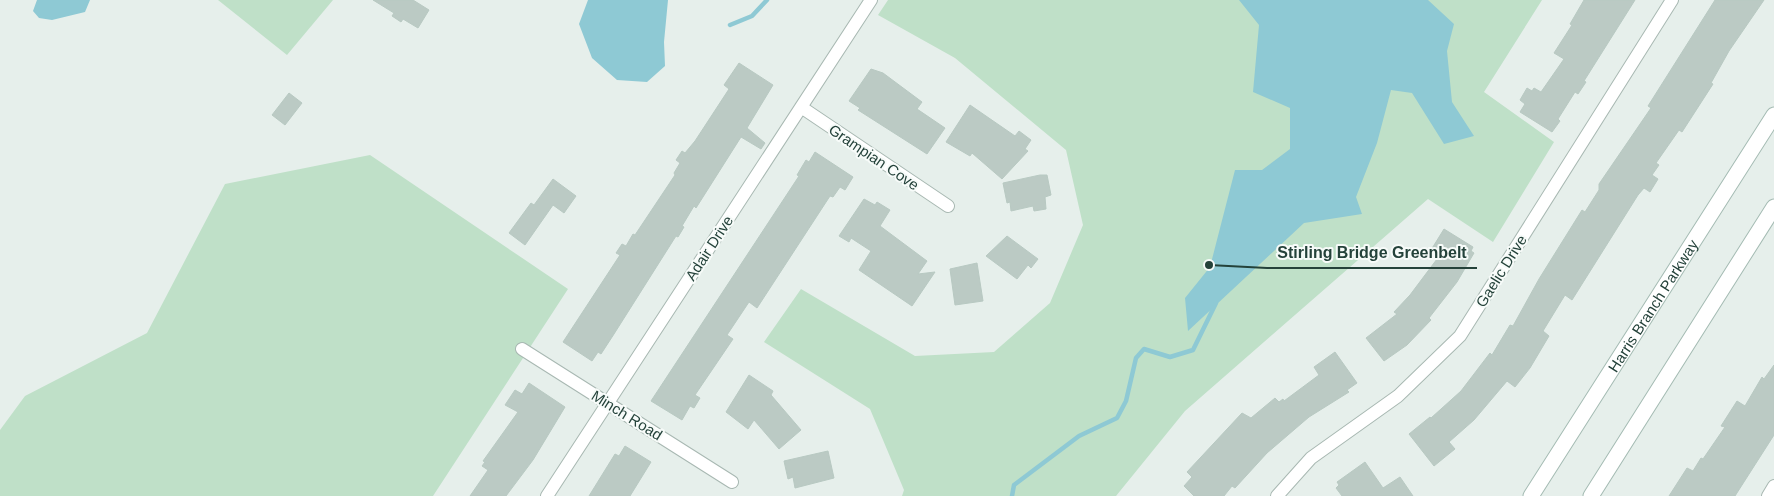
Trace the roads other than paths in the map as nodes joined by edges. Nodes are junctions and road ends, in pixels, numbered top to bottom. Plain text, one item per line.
1 (871, 0) edge
2 (1672, 0) edge
3 (800, 107) junction
4 (1774, 115) edge
5 (948, 206) dead end
6 (1774, 207) edge
7 (522, 350) dead end
8 (607, 403) junction
9 (732, 482) dead end
10 (1774, 486) edge
11 (547, 496) edge
12 (1278, 496) edge
13 (1531, 496) edge
14 (1592, 496) edge
15 (1768, 496) edge

1 - 3 street, Adair Drive
2 - 12 street, Gaelic Drive
3 - 5 street, Grampian Cove
3 - 8 street, Adair Drive
4 - 13 main road, Harris Branch Parkway
6 - 14 main road
7 - 8 street, Minch Road
8 - 9 street, Minch Road
8 - 11 street, Adair Drive
10 - 15 street

